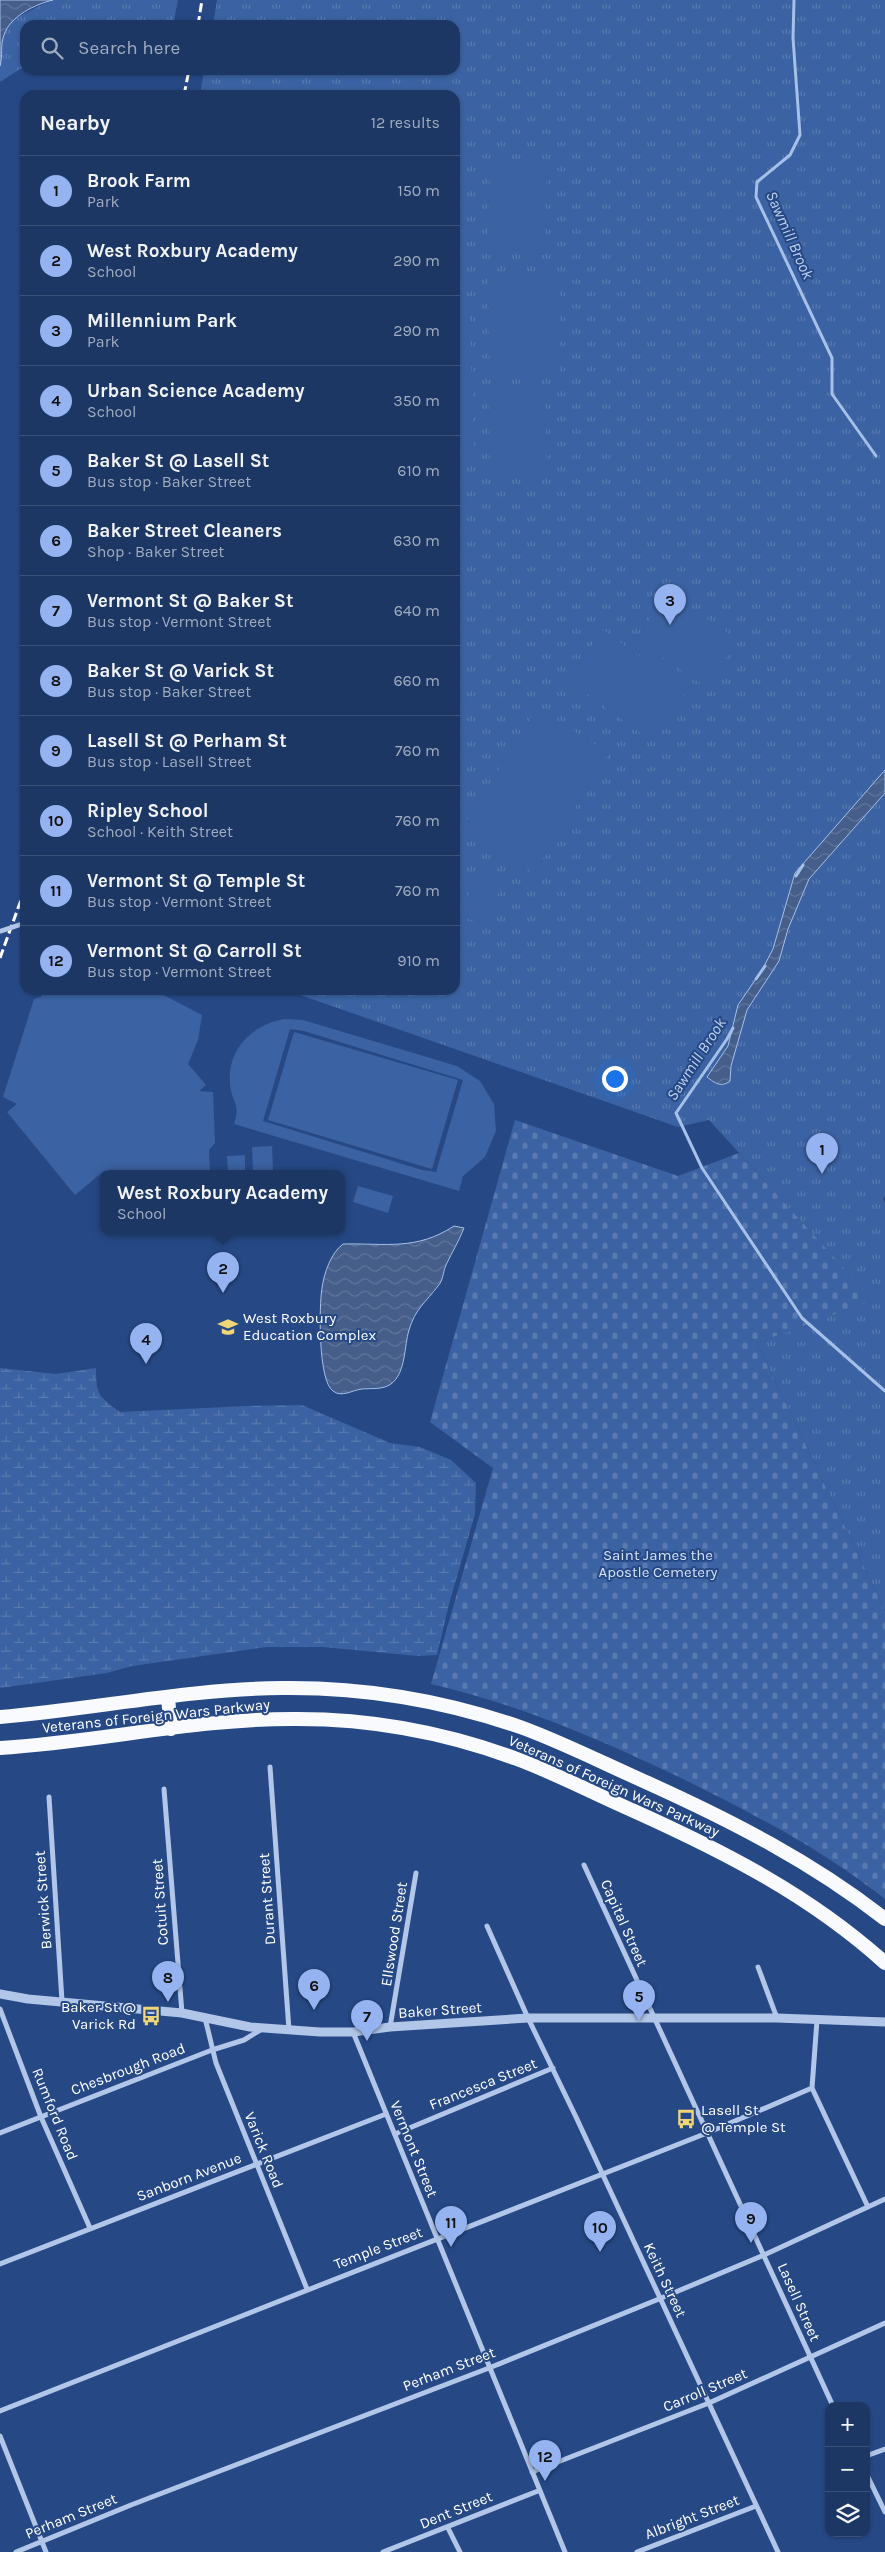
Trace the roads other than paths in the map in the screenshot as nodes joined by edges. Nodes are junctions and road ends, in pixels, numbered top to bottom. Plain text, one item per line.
1 (20, 925) edge
2 (0, 931) edge
3 (168, 1698) junction
4 (0, 1718) edge
5 (171, 1729) junction
6 (0, 1748) edge
7 (270, 1767) dead end
8 (164, 1789) dead end
9 (49, 1797) dead end
10 (584, 1865) dead end
11 (416, 1874) dead end
12 (885, 1919) edge
13 (487, 1926) dead end
14 (885, 1964) edge
15 (758, 1967) dead end
16 (0, 1994) edge
17 (62, 2001) junction
18 (0, 2009) edge
19 (182, 2014) junction
20 (205, 2018) junction
21 (528, 2018) junction
22 (653, 2018) junction
23 (778, 2018) junction
24 (817, 2020) junction
25 (885, 2022) edge
26 (264, 2028) junction
27 (390, 2028) junction
28 (289, 2030) junction
29 (353, 2032) junction
30 (212, 2050) junction
31 (553, 2068) junction
32 (812, 2088) junction
33 (386, 2114) junction
34 (41, 2117) junction
35 (707, 2132) junction
36 (0, 2133) edge
37 (395, 2134) junction
38 (257, 2165) junction
39 (603, 2174) junction
40 (885, 2199) edge
41 (868, 2207) junction
42 (90, 2228) junction
43 (436, 2239) junction
44 (764, 2255) junction
45 (0, 2264) edge
46 (307, 2289) junction
47 (660, 2300) junction
48 (885, 2323) edge
49 (810, 2357) junction
50 (489, 2368) junction
51 (831, 2402) edge
52 (709, 2403) junction
53 (0, 2411) edge
54 (0, 2436) edge
55 (885, 2449) edge
56 (870, 2455) edge
57 (532, 2472) junction
58 (870, 2482) edge
59 (538, 2491) junction
60 (756, 2506) junction
61 (885, 2512) edge
62 (448, 2528) junction
63 (42, 2542) junction
64 (16, 2552) edge
65 (46, 2552) edge
66 (383, 2552) edge
67 (460, 2552) edge
68 (565, 2552) edge
69 (637, 2552) edge
70 (778, 2552) edge

1 - 2 street, bridge
3 - 4 highway, Veterans of Foreign Wars Parkway
3 - 5 highway
3 - 12 highway, Veterans of Foreign Wars Parkway
5 - 6 highway, Veterans of Foreign Wars Parkway
5 - 14 highway, Veterans of Foreign Wars Parkway
7 - 28 street, Durant Street
8 - 19 street, Cotuit Street
9 - 17 street, Berwick Street
10 - 22 street, Capital Street
11 - 27 street, Ellswood Street
13 - 21 street, Keith Street
15 - 23 street
16 - 17 street, Baker Street
17 - 19 street, Baker Street
18 - 34 street, Rumford Road
19 - 20 street, Baker Street
20 - 26 street, Baker Street
20 - 30 street, Varick Road
21 - 22 street, Baker Street
21 - 27 street, Baker Street
21 - 31 street, Keith Street
22 - 23 street, Baker Street
22 - 35 street, Lasell Street
23 - 24 street, Baker Street
24 - 25 street, Baker Street
24 - 32 street
26 - 28 street, Baker Street
26 - 30 street, Chesbrough Road
27 - 29 street, Baker Street
28 - 29 street, Baker Street
29 - 33 street, Vermont Street
30 - 34 street, Chesbrough Road
30 - 38 street, Varick Road
31 - 37 street, Francesca Street
31 - 39 street, Keith Street
32 - 35 street, Temple Street
32 - 41 street
33 - 37 street, Vermont Street
33 - 38 street, Sanborn Avenue
34 - 36 street, Chesbrough Road
34 - 42 street, Rumford Road
35 - 39 street, Temple Street
35 - 44 street, Lasell Street
37 - 43 street, Vermont Street
38 - 42 street, Sanborn Avenue
38 - 46 street, Varick Road
39 - 43 street, Temple Street
39 - 47 street, Keith Street
40 - 41 street, Perham Street
41 - 44 street, Perham Street
42 - 45 street, Sanborn Avenue
43 - 46 street, Temple Street
43 - 50 street, Vermont Street
44 - 47 street, Perham Street
44 - 49 street, Lasell Street
46 - 53 street, Temple Street
47 - 50 street, Perham Street
47 - 52 street, Keith Street
48 - 49 street, Carroll Street
49 - 51 street, Lasell Street
49 - 52 street, Carroll Street
50 - 57 street, Vermont Street
50 - 63 street, Perham Street
52 - 57 street, Carroll Street
52 - 60 street, Keith Street
54 - 63 street
55 - 56 street
57 - 59 street, Vermont Street
58 - 61 street
59 - 62 street, Dent Street
59 - 68 street, Vermont Street
60 - 69 street, Albright Street
60 - 70 street, Keith Street
62 - 66 street, Dent Street
62 - 67 street
63 - 64 street, Perham Street
63 - 65 street

